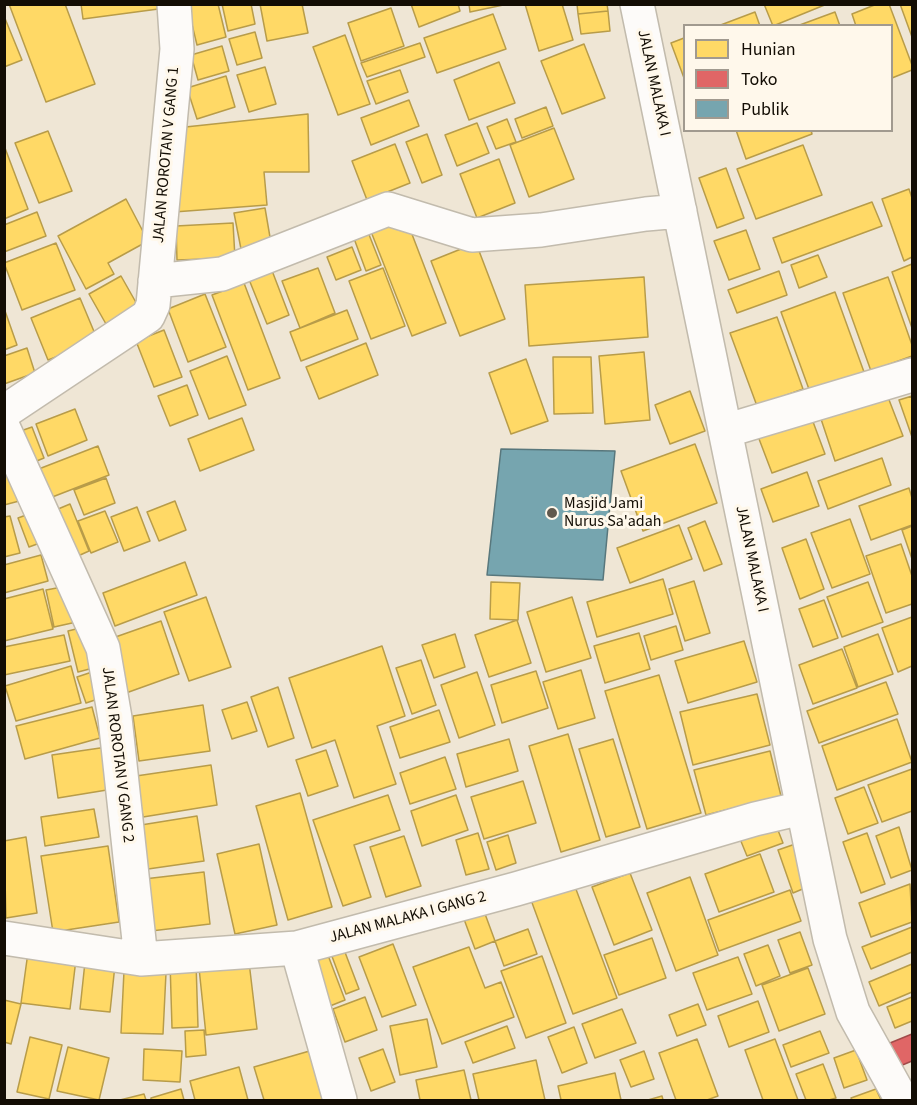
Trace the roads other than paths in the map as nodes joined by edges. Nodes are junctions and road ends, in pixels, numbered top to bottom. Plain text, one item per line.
1 (174, 4) edge
2 (637, 4) edge
3 (680, 211) junction
4 (154, 293) junction
5 (912, 375) edge
6 (4, 412) edge
7 (4, 429) edge
8 (725, 431) junction
9 (802, 808) junction
10 (4, 938) edge
11 (297, 948) junction
12 (141, 959) junction
13 (339, 1101) edge
14 (902, 1101) edge

1 - 4 street, JALAN ROROTAN V GANG 1
2 - 3 street, JALAN MALAKA I
3 - 4 street
3 - 8 street, JALAN MALAKA I
4 - 6 street
5 - 8 street
7 - 12 street, JALAN ROROTAN V GANG 2
8 - 9 street, JALAN MALAKA I
9 - 11 street, JALAN MALAKA I GANG 2
9 - 14 street, JALAN MALAKA I
10 - 12 street, JALAN MALAKA I GANG 2
11 - 12 street, JALAN MALAKA I GANG 2
11 - 13 street

